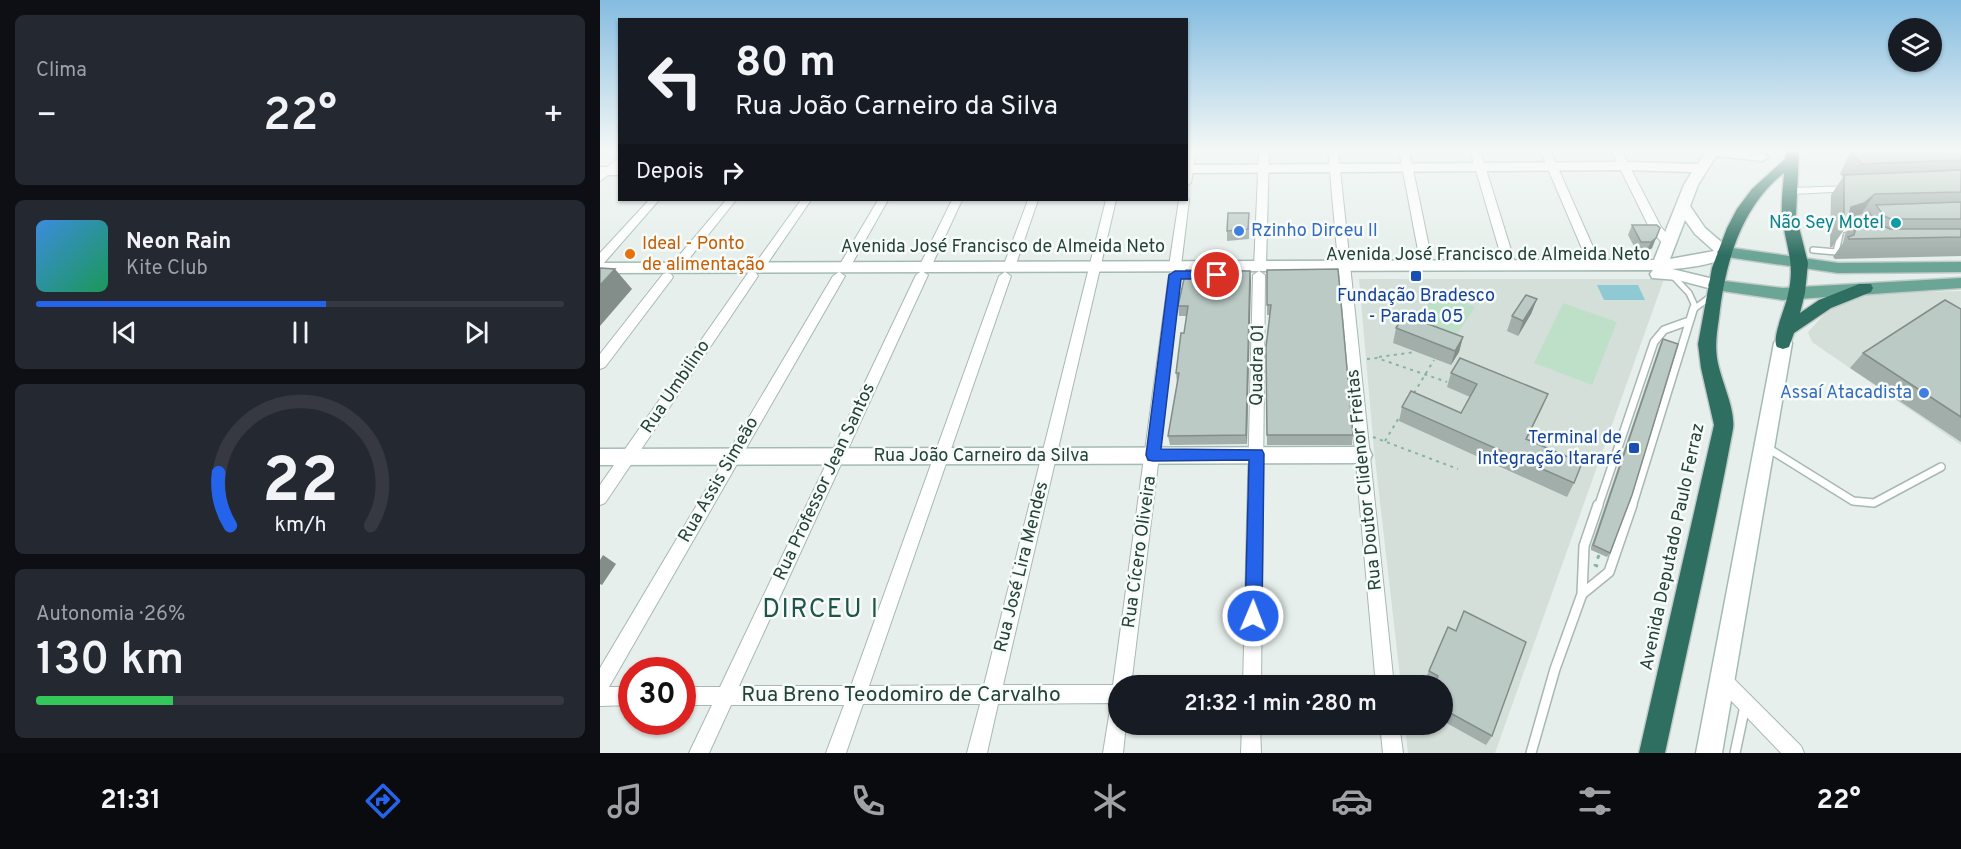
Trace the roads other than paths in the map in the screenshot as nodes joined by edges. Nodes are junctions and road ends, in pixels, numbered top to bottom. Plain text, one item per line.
1 (1263, 185) edge
2 (1336, 185) edge
3 (1411, 185) edge
4 (1486, 185) edge
5 (1560, 185) edge
6 (1635, 185) edge
7 (1694, 185) edge
8 (1763, 185) edge
9 (1790, 185) edge
10 (1861, 188) edge
11 (1791, 191) junction
12 (653, 201) edge
13 (730, 201) edge
14 (805, 201) edge
15 (882, 201) edge
16 (957, 201) edge
17 (1033, 201) edge
18 (1111, 201) edge
19 (1184, 201) edge
20 (1683, 207) junction
21 (1862, 219) edge
22 (1856, 226) junction
23 (1862, 235) edge
24 (1668, 243) junction
25 (1813, 250) dead end
26 (1725, 252) junction
27 (600, 260) edge
28 (1800, 263) junction
29 (1595, 265) junction
30 (1427, 266) junction
31 (1510, 266) junction
32 (1961, 267) edge
33 (600, 268) edge
34 (1665, 269) junction
35 (1345, 270) junction
36 (842, 271) junction
37 (924, 271) junction
38 (1007, 271) junction
39 (1094, 271) junction
40 (1175, 271) junction
41 (1260, 271) junction
42 (672, 272) junction
43 (756, 272) junction
44 (600, 277) edge
45 (1961, 283) edge
46 (1865, 288) junction
47 (1715, 290) junction
48 (1797, 293) junction
49 (1695, 306) junction
50 (1689, 321) junction
51 (1784, 337) junction
52 (600, 364) edge
53 (1764, 446) junction
54 (1256, 454) junction
55 (1153, 455) junction
56 (1362, 455) junction
57 (837, 456) junction
58 (941, 456) junction
59 (600, 457) edge
60 (628, 457) junction
61 (732, 457) junction
62 (1049, 457) junction
63 (1941, 467) dead end
64 (600, 498) edge
65 (1582, 594) junction
66 (1123, 675) edge
67 (1252, 675) edge
68 (1384, 675) edge
69 (1723, 680) junction
70 (600, 685) edge
71 (1108, 694) edge
72 (991, 695) junction
73 (600, 696) edge
74 (618, 696) edge
75 (696, 696) edge
76 (725, 696) junction
77 (856, 696) junction
78 (1745, 703) junction
79 (1116, 735) edge
80 (1251, 735) edge
81 (1390, 735) edge
82 (699, 753) edge
83 (836, 753) edge
84 (977, 753) edge
85 (1113, 753) edge
86 (1251, 753) edge
87 (1392, 753) edge
88 (1531, 753) edge
89 (1652, 753) edge
90 (1709, 753) edge
91 (1735, 753) edge
92 (1794, 753) edge

1 - 41 street, Quadra 01
2 - 35 street, Rua Doutor Clidenor Freitas
3 - 30 street
4 - 31 street
5 - 29 street
6 - 24 street
7 - 20 main road
8 - 26 highway, Avenida Deputado Paulo Ferraz
9 - 11 highway
10 - 11 street
11 - 28 highway
12 - 27 street
13 - 42 street
14 - 43 street, Rua Umbilino
15 - 36 street, Rua Assis Simeão
16 - 37 street, Rua Professor Jean Santos
17 - 38 street
18 - 39 street, Rua José Lira Mendes
19 - 40 street, Rua Cícero Oliveira
20 - 24 main road
20 - 26 main road
21 - 22 lane
22 - 23 lane
22 - 25 lane
24 - 34 main road
26 - 28 main road, Avenida José Francisco de Almeida Neto
26 - 34 main road, Avenida José Francisco de Almeida Neto
26 - 47 highway, Avenida Deputado Paulo Ferraz
28 - 32 main road, Avenida José Francisco de Almeida Neto
28 - 48 highway
29 - 31 main road, Avenida José Francisco de Almeida Neto
29 - 34 main road, Avenida José Francisco de Almeida Neto
30 - 31 main road, Avenida José Francisco de Almeida Neto
30 - 35 main road, Avenida José Francisco de Almeida Neto
33 - 42 main road, Avenida José Francisco de Almeida Neto
34 - 35 main road, Avenida José Francisco de Almeida Neto
34 - 47 main road, Avenida José Francisco de Almeida Neto
34 - 49 lane
35 - 41 main road, Avenida José Francisco de Almeida Neto
35 - 56 street, Rua Doutor Clidenor Freitas
36 - 37 main road, Avenida José Francisco de Almeida Neto
36 - 43 main road, Avenida José Francisco de Almeida Neto
36 - 61 street, Rua Assis Simeão
37 - 38 main road, Avenida José Francisco de Almeida Neto
37 - 57 street, Rua Professor Jean Santos
38 - 39 main road, Avenida José Francisco de Almeida Neto
38 - 58 street
39 - 40 main road, Avenida José Francisco de Almeida Neto
39 - 62 street, Rua José Lira Mendes
40 - 41 main road, Avenida José Francisco de Almeida Neto
40 - 55 street, Rua Cícero Oliveira
41 - 54 street, Quadra 01
42 - 43 main road, Avenida José Francisco de Almeida Neto
42 - 44 main road, Avenida José Francisco de Almeida Neto
42 - 52 street
43 - 60 street, Rua Umbilino
45 - 46 main road, Avenida José Francisco de Almeida Neto
46 - 48 main road, Avenida José Francisco de Almeida Neto
46 - 51 highway
47 - 48 main road, Avenida José Francisco de Almeida Neto
47 - 49 lane
47 - 89 highway, Avenida Deputado Paulo Ferraz
48 - 51 highway
49 - 50 lane
50 - 65 lane
50 - 65 lane
51 - 53 main road
53 - 63 lane
53 - 69 main road
54 - 55 main road, Rua João Carneiro da Silva
54 - 56 main road, Rua João Carneiro da Silva
54 - 67 street, Quadra 01
55 - 62 main road, Rua João Carneiro da Silva
55 - 66 street, Rua Cícero Oliveira
56 - 68 street, Rua Doutor Clidenor Freitas
57 - 58 main road, Rua João Carneiro da Silva
57 - 61 main road, Rua João Carneiro da Silva
57 - 76 street, Rua Professor Jean Santos
58 - 62 main road, Rua João Carneiro da Silva
58 - 77 street
59 - 60 main road, Rua João Carneiro da Silva
60 - 61 main road, Rua João Carneiro da Silva
60 - 64 street, Rua Umbilino
61 - 70 street, Rua Assis Simeão
62 - 72 street, Rua José Lira Mendes
65 - 88 lane
69 - 78 street
69 - 90 main road
71 - 72 street, Rua Breno Teodomiro de Carvalho
72 - 77 street, Rua Breno Teodomiro de Carvalho
72 - 84 street, Rua José Lira Mendes
73 - 74 street
75 - 76 street, Rua Breno Teodomiro de Carvalho
76 - 77 street, Rua Breno Teodomiro de Carvalho
76 - 82 street, Rua Professor Jean Santos
77 - 83 street
78 - 91 lane
78 - 92 street
79 - 85 street
80 - 86 street
81 - 87 street

